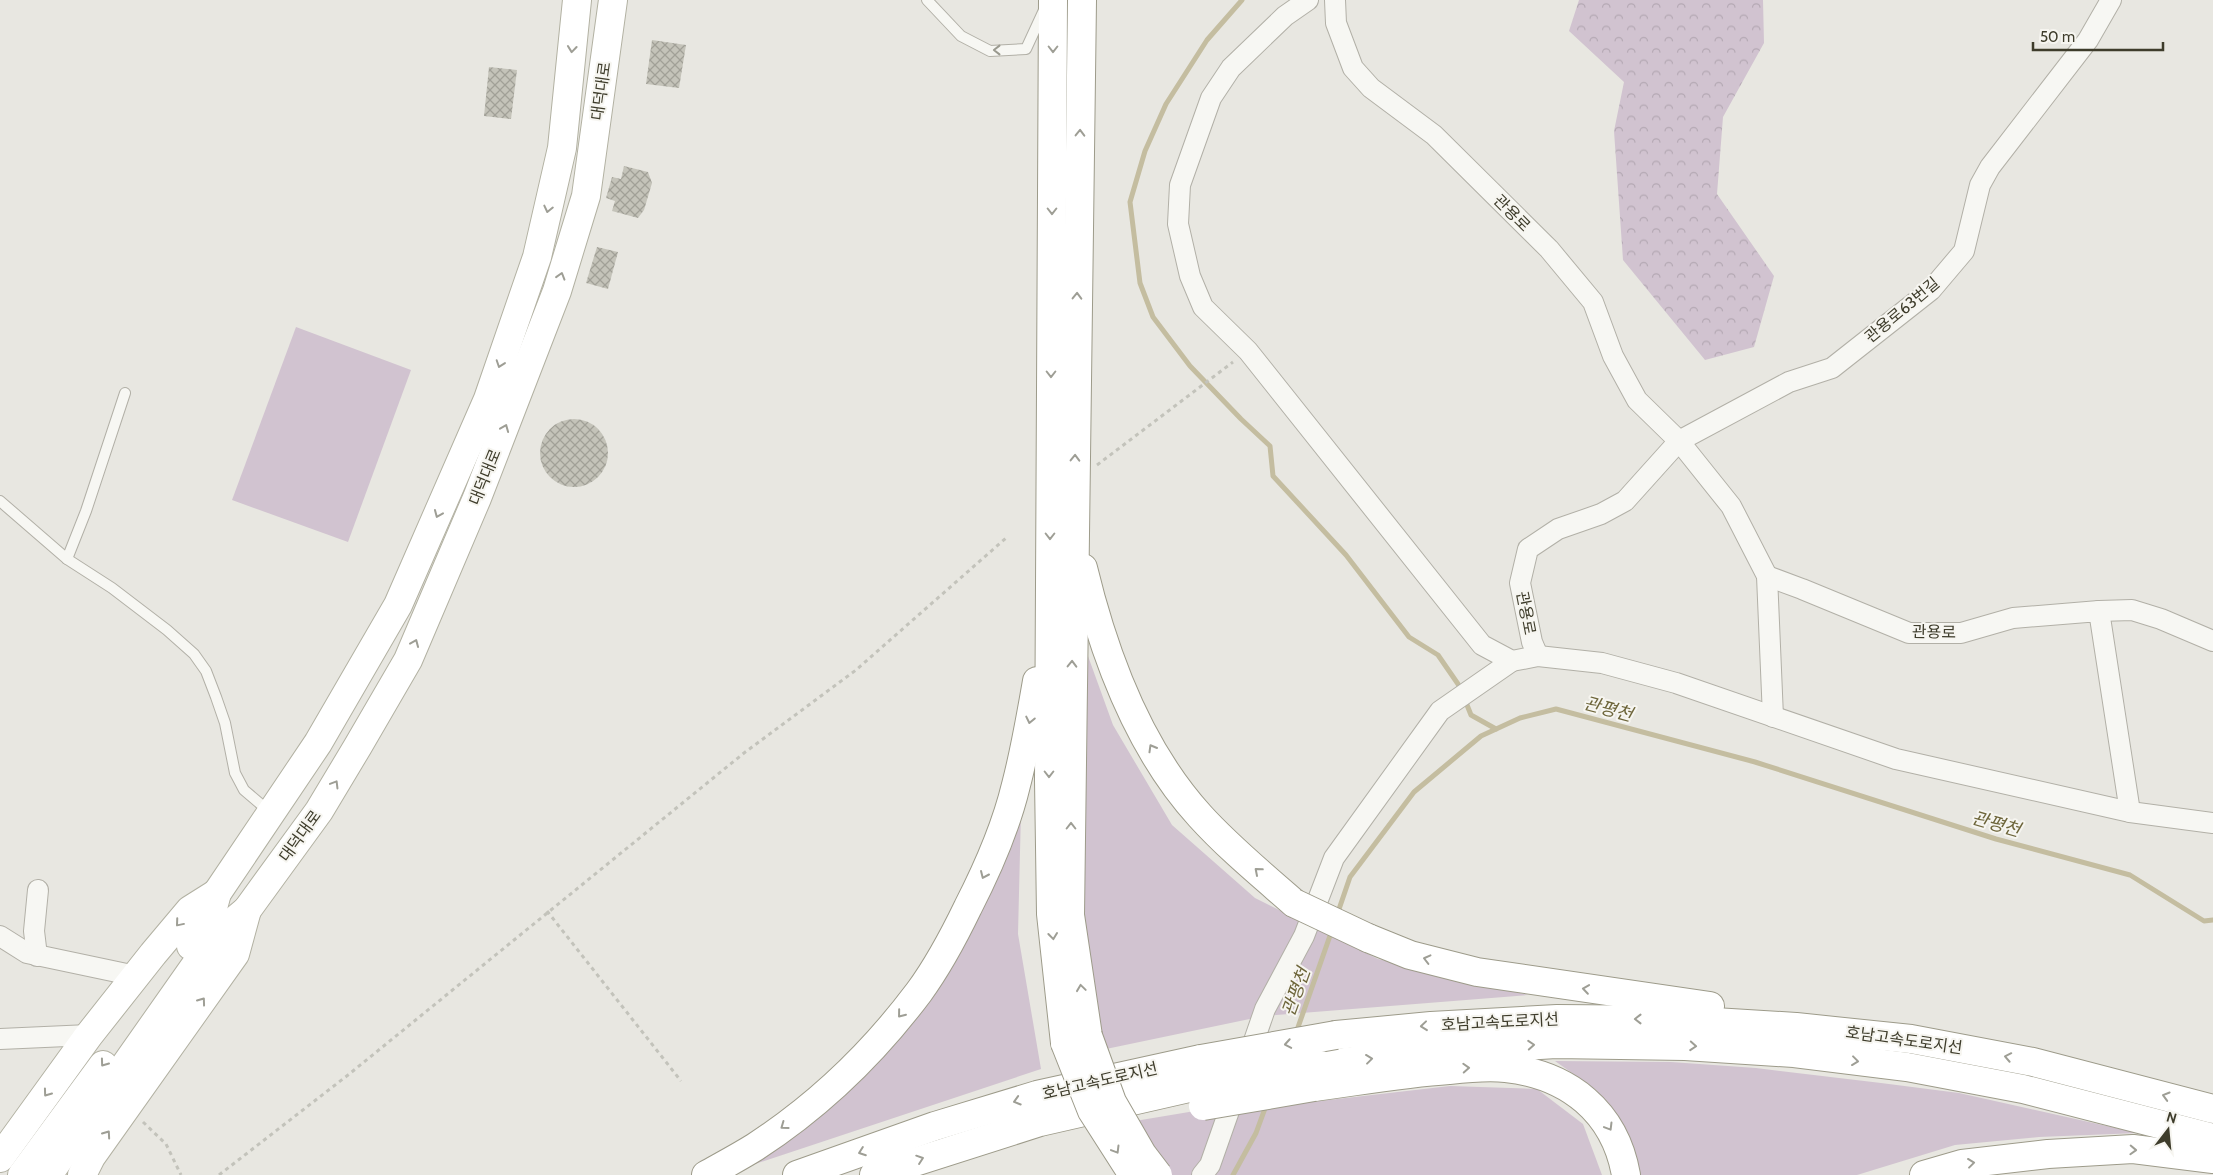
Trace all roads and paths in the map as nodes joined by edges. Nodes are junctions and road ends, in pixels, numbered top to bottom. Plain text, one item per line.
1 (577, 0) edge
2 (613, 0) edge
3 (927, 0) edge
4 (1049, 0) edge
5 (1053, 0) edge
6 (1082, 0) edge
7 (1308, 0) edge
8 (1335, 0) edge
9 (2111, 0) edge
10 (1235, 361) dead end
11 (124, 393) dead end
12 (1678, 441) junction
13 (1096, 466) dead end
14 (0, 501) edge
15 (1074, 507) junction
16 (1006, 538) dead end
17 (67, 559) junction
18 (1767, 576) junction
19 (1050, 585) junction
20 (2099, 611) junction
21 (2213, 641) edge
22 (1538, 656) junction
23 (1505, 664) junction
24 (1773, 717) junction
25 (2130, 812) junction
26 (271, 813) junction
27 (2213, 823) edge
28 (38, 890) dead end
29 (217, 893) junction
30 (247, 910) junction
31 (548, 911) junction
32 (0, 936) edge
33 (37, 956) junction
34 (136, 976) junction
35 (89, 1034) junction
36 (0, 1039) edge
37 (1911, 1039) junction
38 (1077, 1040) junction
39 (1317, 1076) junction
40 (681, 1081) dead end
41 (1202, 1083) junction
42 (125, 1108) junction
43 (2213, 1109) edge
44 (2213, 1138) edge
45 (0, 1158) edge
46 (2213, 1159) edge
47 (22, 1175) edge
48 (48, 1175) edge
49 (82, 1175) edge
50 (182, 1175) edge
51 (219, 1175) edge
52 (706, 1175) edge
53 (797, 1175) edge
54 (874, 1175) edge
55 (1133, 1175) edge
56 (1158, 1175) edge
57 (1202, 1175) edge
58 (1626, 1175) edge
59 (1924, 1175) edge

1 -> 26 main road, 대덕대로
30 -> 2 main road, 대덕대로
4 -> 3 lane
5 -> 19 main road
15 -> 6 main road
7 - 23 street
8 - 12 street, 관용로
9 - 12 street, 관용로63번길
10 - 13 path
11 - 17 lane
12 - 18 street, 관용로
12 - 22 street, 관용로
14 - 17 lane
37 -> 15 main road, bridge
38 -> 15 main road
16 - 31 path
17 - 26 lane
18 - 20 street, 관용로
18 - 24 street
19 -> 38 main road
19 -> 52 main road
20 - 21 street, 관용로
20 - 25 street
22 - 23 street
22 - 24 street
23 - 57 street
24 - 25 street
25 - 27 street
26 - 29 main road, 대덕대로
28 - 33 street
29 -> 34 main road, 대덕대로
29 -> 47 main road, 대덕대로
42 -> 30 main road, 대덕대로
30 - 48 main road, 대덕대로
31 - 40 path
31 - 51 path
32 - 33 street
33 - 34 street
34 - 35 main road, 대덕대로
35 - 36 street
35 -> 45 main road, 대덕대로
37 -> 41 main road, 호남고속도로지선, bridge
43 -> 37 main road, 호남고속도로지선
38 -> 55 main road, bridge
38 - 56 main road, bridge
39 - 41 main road, bridge
39 -> 44 main road, 호남고속도로지선
39 -> 58 main road
41 -> 53 main road, 호남고속도로지선
54 -> 41 main road
49 -> 42 main road, 대덕대로
42 - 50 path
59 -> 46 main road

